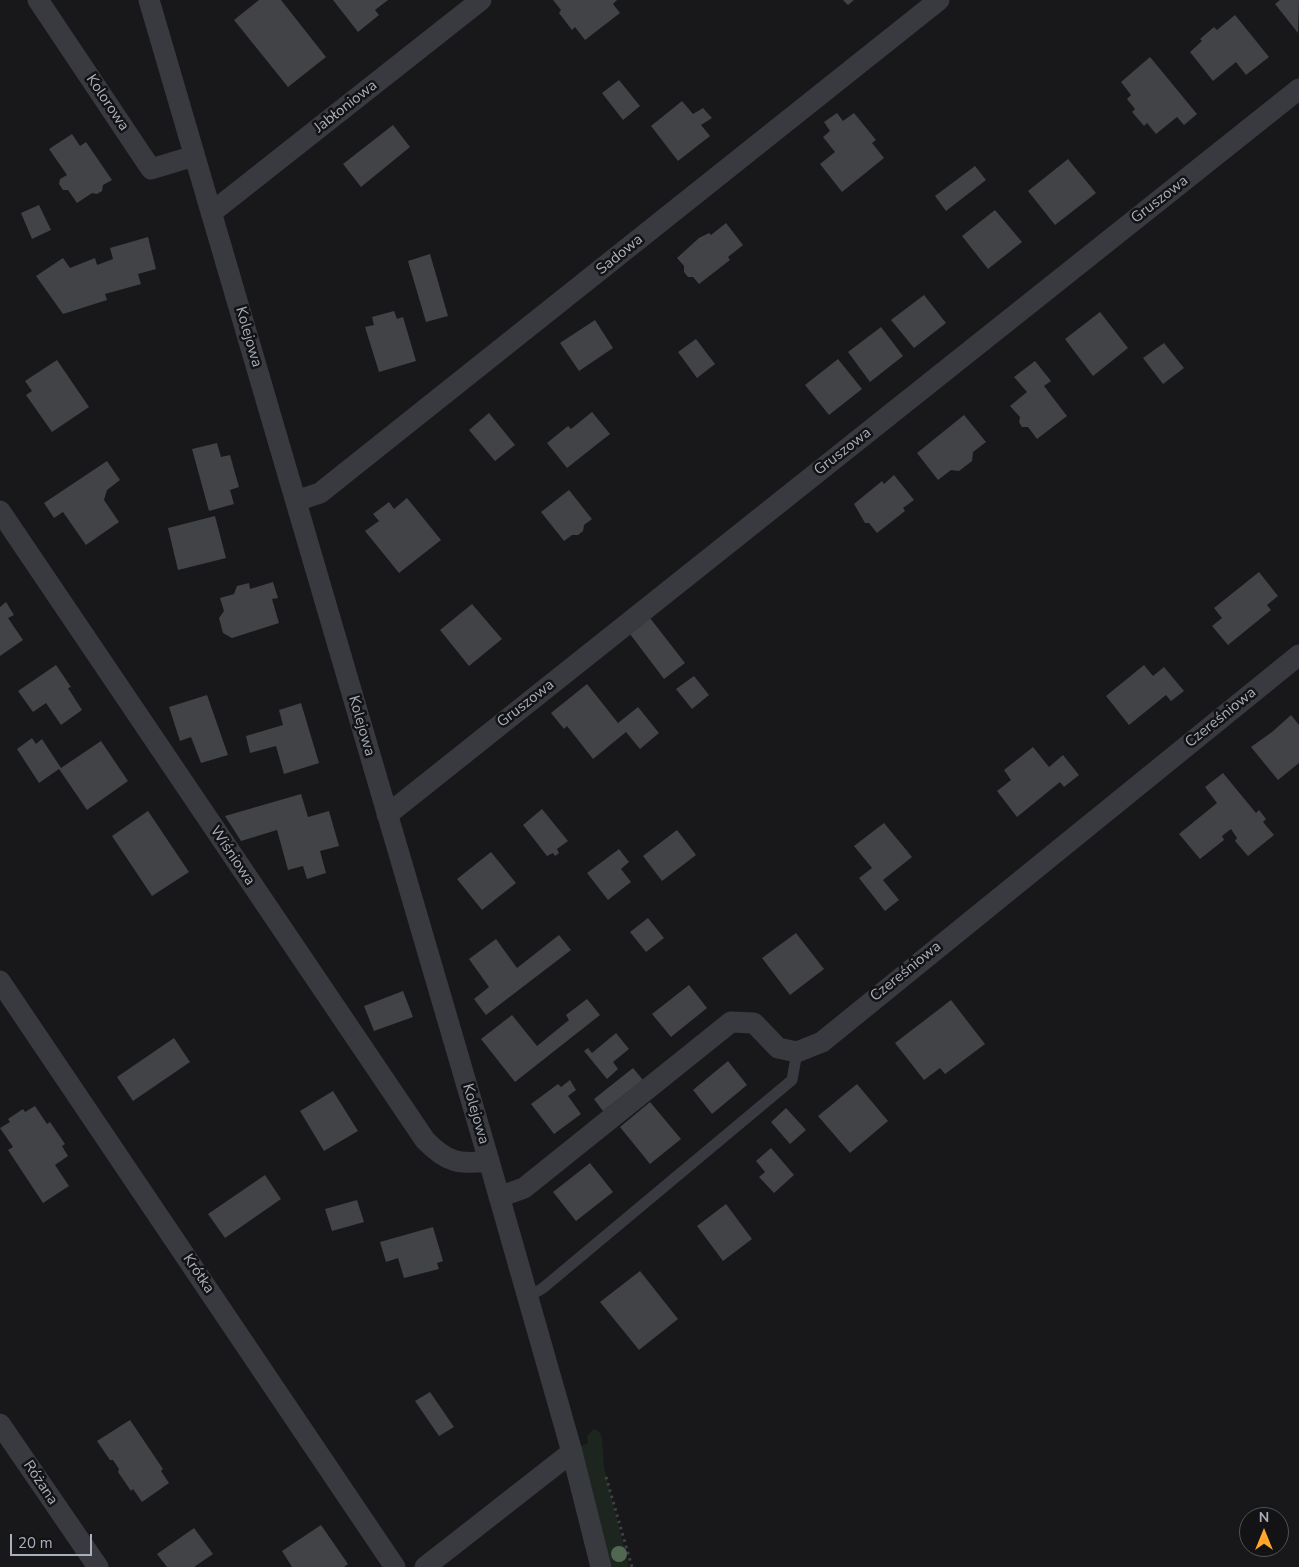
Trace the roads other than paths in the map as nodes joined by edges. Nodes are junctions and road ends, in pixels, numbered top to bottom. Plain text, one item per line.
1 (38, 0) edge
2 (148, 0) edge
3 (481, 0) edge
4 (939, 0) edge
5 (1299, 89) edge
6 (194, 156) junction
7 (211, 213) junction
8 (296, 501) junction
9 (0, 511) edge
10 (1299, 656) edge
11 (387, 815) junction
12 (0, 981) edge
13 (797, 1052) junction
14 (489, 1161) junction
15 (499, 1197) junction
16 (528, 1297) junction
17 (0, 1424) edge
18 (572, 1452) junction
19 (98, 1567) edge
20 (395, 1567) edge
21 (425, 1567) edge
22 (601, 1567) edge

1 - 6 street, Kolorowa
2 - 6 street, Kolejowa
3 - 7 street, Jabłoniowa
4 - 8 street, Sadowa
5 - 11 street, Gruszowa
6 - 7 street, Kolejowa
7 - 8 street, Kolejowa
8 - 11 street, Kolejowa
9 - 14 street, Wiśniowa
10 - 13 street, Czereśniowa
11 - 14 street, Kolejowa
12 - 20 street, Krótka
13 - 15 street
13 - 16 lane
14 - 15 street, Kolejowa
15 - 16 street, Kolejowa
16 - 18 street, Kolejowa
17 - 19 street, Różana
18 - 21 street
18 - 22 street, Kolejowa

